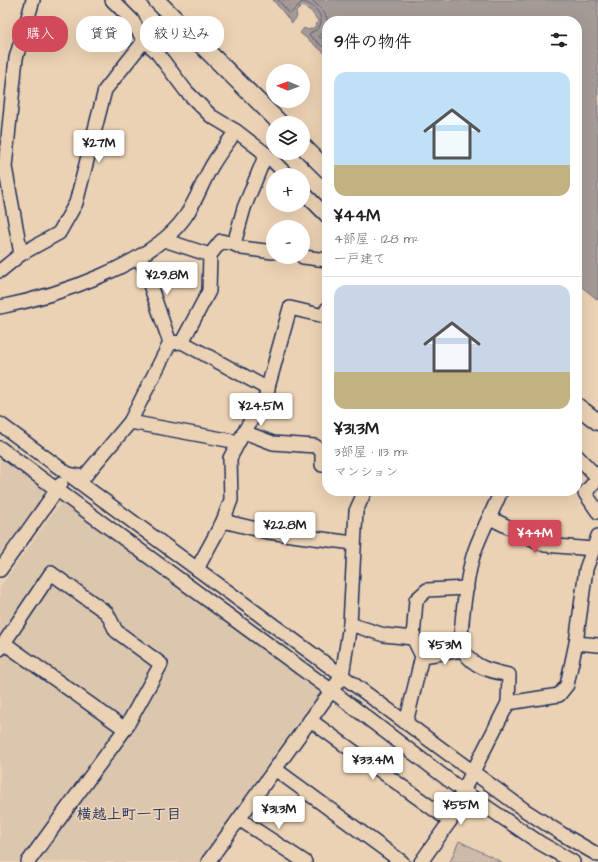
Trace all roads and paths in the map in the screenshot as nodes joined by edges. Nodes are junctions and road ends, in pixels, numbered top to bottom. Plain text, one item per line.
1 (33, 0) edge
2 (112, 0) edge
3 (156, 0) edge
4 (140, 34) edge
5 (140, 46) edge
6 (157, 52) edge
7 (273, 116) edge
8 (236, 131) junction
9 (310, 153) edge
10 (266, 154) joint
11 (272, 160) edge
12 (322, 165) edge
13 (279, 168) edge
14 (310, 199) edge
15 (322, 211) edge
16 (164, 240) junction
17 (234, 244) junction
18 (266, 251) edge
19 (21, 254) junction
20 (210, 255) junction
21 (140, 256) junction
22 (310, 258) edge
23 (322, 259) edge
24 (0, 271) edge
25 (0, 307) edge
26 (322, 313) edge
27 (176, 343) junction
28 (268, 389) junction
29 (582, 410) edge
30 (130, 422) junction
31 (598, 422) edge
32 (0, 424) edge
33 (241, 437) junction
34 (0, 448) edge
35 (322, 451) edge
36 (322, 451) edge
37 (582, 461) edge
38 (322, 465) edge
39 (69, 474) junction
40 (598, 478) edge
41 (57, 489) junction
42 (362, 496) edge
43 (499, 496) edge
44 (598, 512) edge
45 (490, 518) junction
46 (223, 520) junction
47 (598, 536) edge
48 (353, 543) junction
49 (593, 549) junction
50 (198, 569) junction
51 (0, 570) edge
52 (467, 588) junction
53 (350, 624) junction
54 (413, 638) junction
55 (576, 643) junction
56 (598, 645) edge
57 (2, 646) edge
58 (463, 650) junction
59 (422, 656) junction
60 (342, 676) junction
61 (332, 691) junction
62 (508, 703) junction
63 (310, 720) junction
64 (406, 723) junction
65 (125, 729) junction
66 (275, 769) junction
67 (473, 772) junction
68 (463, 791) junction
69 (239, 819) junction
70 (450, 821) junction
71 (598, 855) edge
72 (28, 862) edge
73 (208, 862) edge
74 (304, 862) edge
75 (402, 862) edge
76 (421, 862) edge
77 (573, 862) edge

1 - 19 street
2 - 4 street
3 - 7 main road
5 - 19 street
6 - 8 street
8 - 10 street
8 - 16 street
9 - 12 main road
10 - 17 street
11 - 13 street
14 - 15 street
16 - 20 street
16 - 21 street
17 - 18 street
17 - 20 street
19 - 24 street
20 - 27 street
21 - 25 street
21 - 27 street
22 - 23 street
26 - 28 street
27 - 28 street
27 - 30 street
28 - 33 street
29 - 31 main road
30 - 33 street
30 - 39 street
32 - 39 street
33 - 36 street
33 - 46 street
34 - 41 street
35 - 38 street
37 - 40 street
39 - 41 street
39 - 50 street
40 - 44 street
41 - 51 street
41 - 61 street
42 - 48 street
43 - 45 street
45 - 49 street
45 - 52 street
46 - 48 street
46 - 50 street
47 - 49 street
48 - 53 street
49 - 55 street
50 - 60 street
52 - 54 street
52 - 58 street
53 - 54 street
53 - 60 street
54 - 59 street
55 - 56 street
55 - 62 street
57 - 65 street
57 - 65 street
58 - 59 street
58 - 62 street
59 - 64 street
60 - 61 street
60 - 64 street
61 - 63 street
61 - 68 street
62 - 67 street
63 - 66 street
63 - 70 street
64 - 67 street
65 - 72 street
66 - 69 street
66 - 75 street
67 - 68 street
67 - 71 street
68 - 70 street
68 - 77 street
69 - 73 street
69 - 74 street
70 - 76 street

